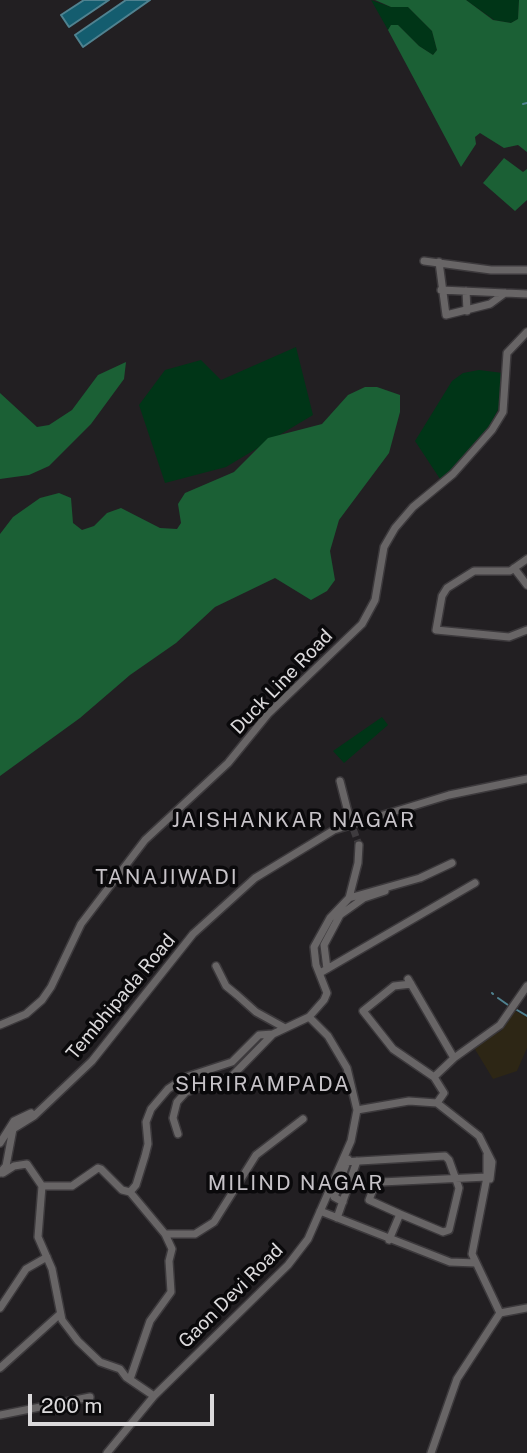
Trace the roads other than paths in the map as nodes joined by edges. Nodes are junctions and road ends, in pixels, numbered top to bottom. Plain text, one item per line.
1 (424, 261) dead end
2 (439, 262) junction
3 (527, 270) edge
4 (441, 290) junction
5 (466, 291) junction
6 (505, 293) junction
7 (527, 294) edge
8 (467, 311) junction
9 (527, 332) edge
10 (527, 559) edge
11 (514, 568) junction
12 (527, 585) edge
13 (527, 630) edge
14 (527, 779) edge
15 (340, 781) dead end
16 (334, 830) junction
17 (359, 845) tunnel mouth
18 (452, 863) dead end
19 (475, 883) dead end
20 (385, 891) dead end
21 (349, 898) junction
22 (216, 967) dead end
23 (324, 971) junction
24 (527, 986) edge
25 (309, 1017) junction
26 (0, 1025) edge
27 (285, 1028) junction
28 (274, 1034) junction
29 (454, 1058) junction
30 (434, 1077) junction
31 (437, 1103) junction
32 (41, 1109) junction
33 (357, 1110) junction
34 (303, 1119) dead end
35 (178, 1134) dead end
36 (0, 1143) edge
37 (346, 1159) junction
38 (357, 1161) junction
39 (0, 1174) edge
40 (487, 1177) junction
41 (458, 1178) junction
42 (42, 1186) junction
43 (130, 1192) junction
44 (343, 1202) junction
45 (320, 1211) junction
46 (400, 1214) junction
47 (337, 1218) junction
48 (476, 1223) dead end
49 (165, 1234) junction
50 (389, 1240) junction
51 (47, 1257) junction
52 (476, 1263) junction
53 (0, 1308) edge
54 (527, 1308) edge
55 (500, 1313) junction
56 (60, 1314) junction
57 (0, 1368) edge
58 (130, 1379) junction
59 (154, 1396) junction
60 (90, 1397) dead end
61 (0, 1415) edge
62 (107, 1453) edge
63 (431, 1453) edge

1 - 2 street
2 - 3 street
2 - 4 street
4 - 5 street
4 - 8 street
5 - 6 street
5 - 8 street
6 - 7 street
6 - 8 street
9 - 26 street, Duck Line Road
10 - 11 street
11 - 12 street
11 - 13 street
14 - 16 street
15 - 16 street
16 - 32 street, Tembhipada Road
17 - 21 street
18 - 21 street
19 - 23 street
20 - 23 street
21 - 23 street
22 - 27 street
23 - 25 street
24 - 29 street
25 - 27 street
25 - 33 street, Gaon Devi Road
27 - 28 street
28 - 35 street
28 - 43 street
29 - 30 street
29 - 30 street
30 - 31 street
31 - 33 street
31 - 40 street
32 - 36 street
32 - 39 street, Tembhipada Road
33 - 37 street, Gaon Devi Road
34 - 49 street
37 - 38 street
37 - 44 street
37 - 45 street, Gaon Devi Road
38 - 41 street
38 - 44 street
39 - 42 street
40 - 41 street
40 - 48 street
40 - 52 street
41 - 46 street
41 - 46 street
42 - 43 street
42 - 51 street
43 - 49 street
44 - 47 street
45 - 47 street
45 - 59 street, Gaon Devi Road
46 - 50 street
47 - 50 street
49 - 58 street
50 - 52 street
51 - 53 street
51 - 56 street
52 - 55 street
54 - 55 street
55 - 63 street
56 - 57 street
56 - 58 street
58 - 59 street
59 - 62 street, Gaon Devi Road
60 - 61 street

